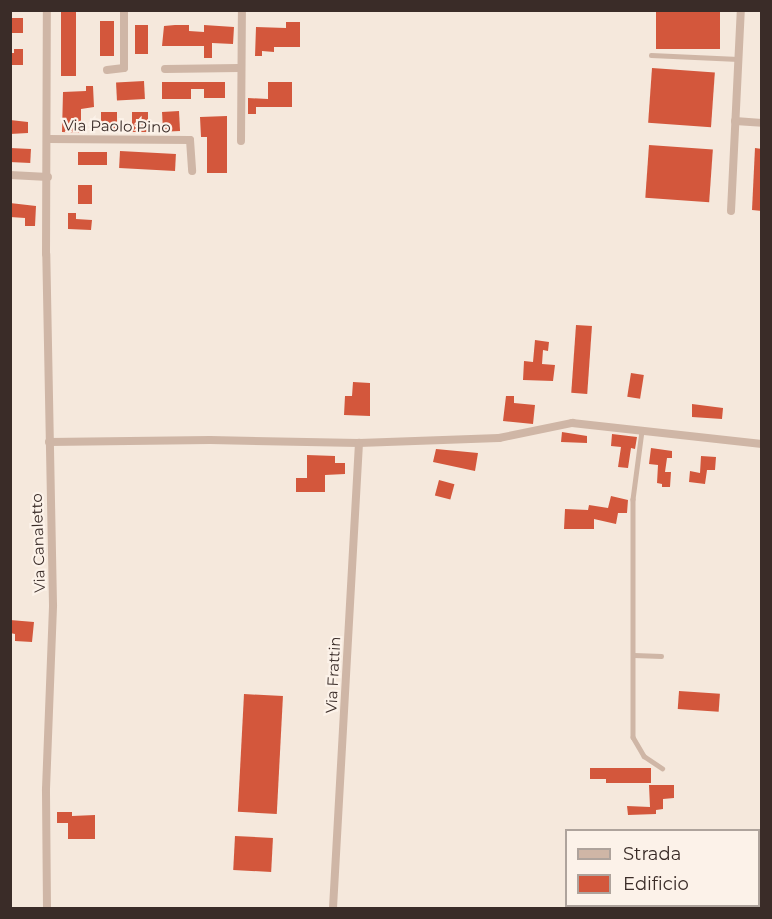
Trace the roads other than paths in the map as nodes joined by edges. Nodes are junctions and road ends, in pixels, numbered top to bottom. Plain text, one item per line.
1 (47, 10) edge
2 (124, 10) edge
3 (242, 10) edge
4 (741, 10) edge
5 (651, 55) dead end
6 (738, 59) junction
7 (239, 68) junction
8 (165, 69) dead end
9 (106, 70) dead end
10 (735, 121) junction
11 (762, 123) edge
12 (48, 139) junction
13 (241, 141) dead end
14 (192, 171) dead end
15 (10, 175) edge
16 (48, 177) junction
17 (731, 212) dead end
18 (642, 431) junction
19 (48, 442) junction
20 (359, 443) junction
21 (762, 444) edge
22 (634, 655) junction
23 (661, 656) dead end
24 (662, 768) dead end
25 (47, 909) edge
26 (333, 909) edge

1 - 12 street, Via Canaletto
2 - 9 street
3 - 7 street
4 - 6 street
5 - 6 lane
6 - 10 street
7 - 8 street
7 - 13 street
10 - 11 street
10 - 17 street
12 - 14 street, Via Paolo Pino
12 - 16 street, Via Canaletto
15 - 16 street
16 - 19 street, Via Canaletto
18 - 20 street
18 - 21 street
18 - 22 lane
19 - 20 street
19 - 25 street, Via Canaletto
20 - 26 street, Via Frattin
22 - 23 lane
22 - 24 lane

